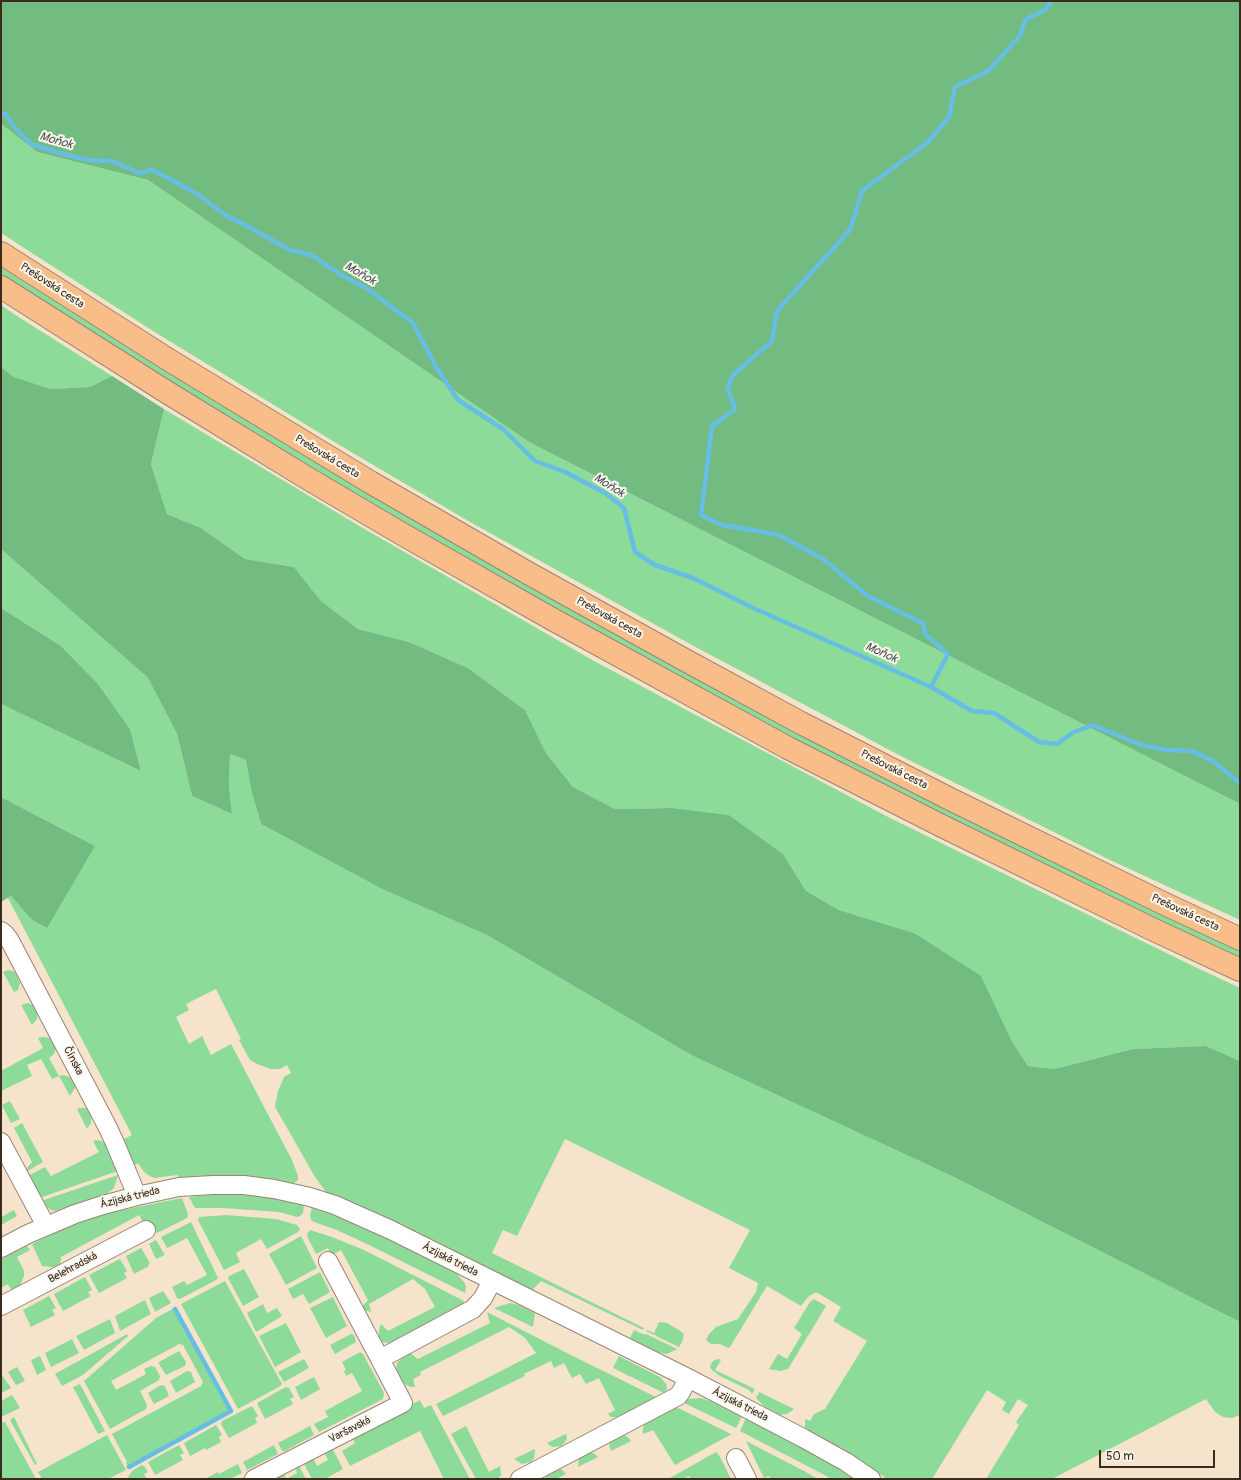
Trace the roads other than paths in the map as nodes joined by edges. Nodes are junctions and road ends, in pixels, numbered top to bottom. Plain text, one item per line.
1 (1, 253) edge
2 (1, 286) edge
3 (1, 931) edge
4 (1240, 939) edge
5 (1240, 970) edge
6 (1, 1142) edge
7 (136, 1196) junction
8 (46, 1226) junction
9 (146, 1230) dead end
10 (1, 1248) edge
11 (328, 1261) dead end
12 (492, 1281) junction
13 (1, 1306) edge
14 (380, 1359) junction
15 (688, 1378) junction
16 (736, 1458) dead end
17 (254, 1479) edge
18 (520, 1479) edge
19 (747, 1479) edge
20 (871, 1479) edge

1 - 4 highway, Prešovská cesta
2 - 5 highway
3 - 7 street, Čínska
6 - 8 street
7 - 8 street, Ázijská trieda
7 - 12 street, Ázijská trieda
8 - 10 street, Ázijská trieda
9 - 13 street, Belehradská
11 - 14 street, Varšavská
12 - 14 street
12 - 15 street, Ázijská trieda
14 - 17 street, Varšavská
15 - 18 street
15 - 20 street, Ázijská trieda
16 - 19 street

